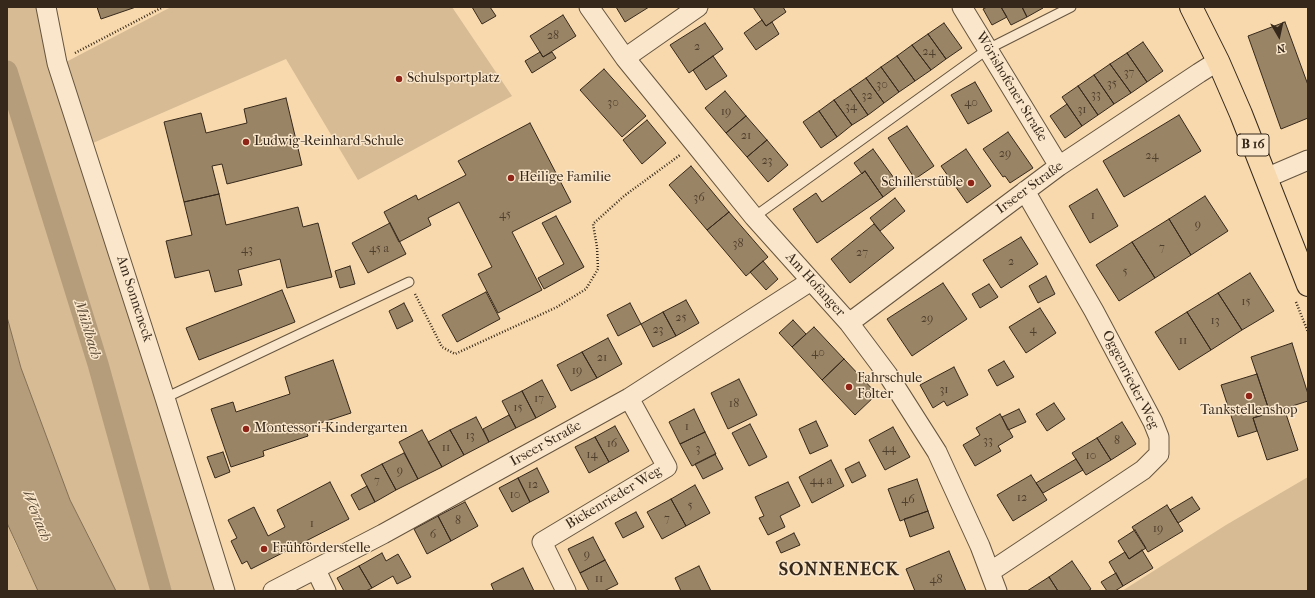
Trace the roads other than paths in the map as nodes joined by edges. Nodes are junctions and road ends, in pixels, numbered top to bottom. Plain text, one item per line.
1 (46, 7) edge
2 (589, 7) edge
3 (698, 7) edge
4 (962, 7) edge
5 (1071, 7) edge
6 (1191, 7) edge
7 (988, 49) junction
8 (625, 58) junction
9 (1218, 61) junction
10 (1308, 160) edge
11 (1059, 166) junction
12 (1266, 178) junction
13 (1025, 191) junction
14 (754, 217) junction
15 (811, 281) junction
16 (409, 282) road end
17 (1308, 285) edge
18 (848, 323) junction
19 (165, 398) junction
20 (629, 398) junction
21 (316, 570) junction
22 (990, 572) junction
23 (225, 591) edge
24 (273, 591) edge
25 (326, 591) edge
26 (566, 591) edge
27 (997, 591) edge

1 - 19 street, Am Sonneneck
2 - 8 street, Am Hofanger
3 - 8 street
4 - 7 street, Wörishofener Straße
5 - 7 lane
6 - 9 main road, B 16
7 - 11 street, Wörishofener Straße
7 - 14 lane
8 - 14 street, Am Hofanger
9 - 11 street, Irseer Straße
9 - 12 main road, B 16
10 - 12 street
11 - 13 street, Irseer Straße
12 - 17 main road, B 16
13 - 18 street, Irseer Straße
13 - 22 street, Oggenrieder Weg
14 - 15 street, Am Hofanger
15 - 18 street, Am Hofanger
15 - 20 street, Irseer Straße
16 - 19 lane
18 - 22 street, Am Hofanger
19 - 23 street, Am Sonneneck
20 - 21 street, Irseer Straße
20 - 26 street, Bickenrieder Weg
21 - 24 street, Irseer Straße
21 - 25 street
22 - 27 street, Am Hofanger

